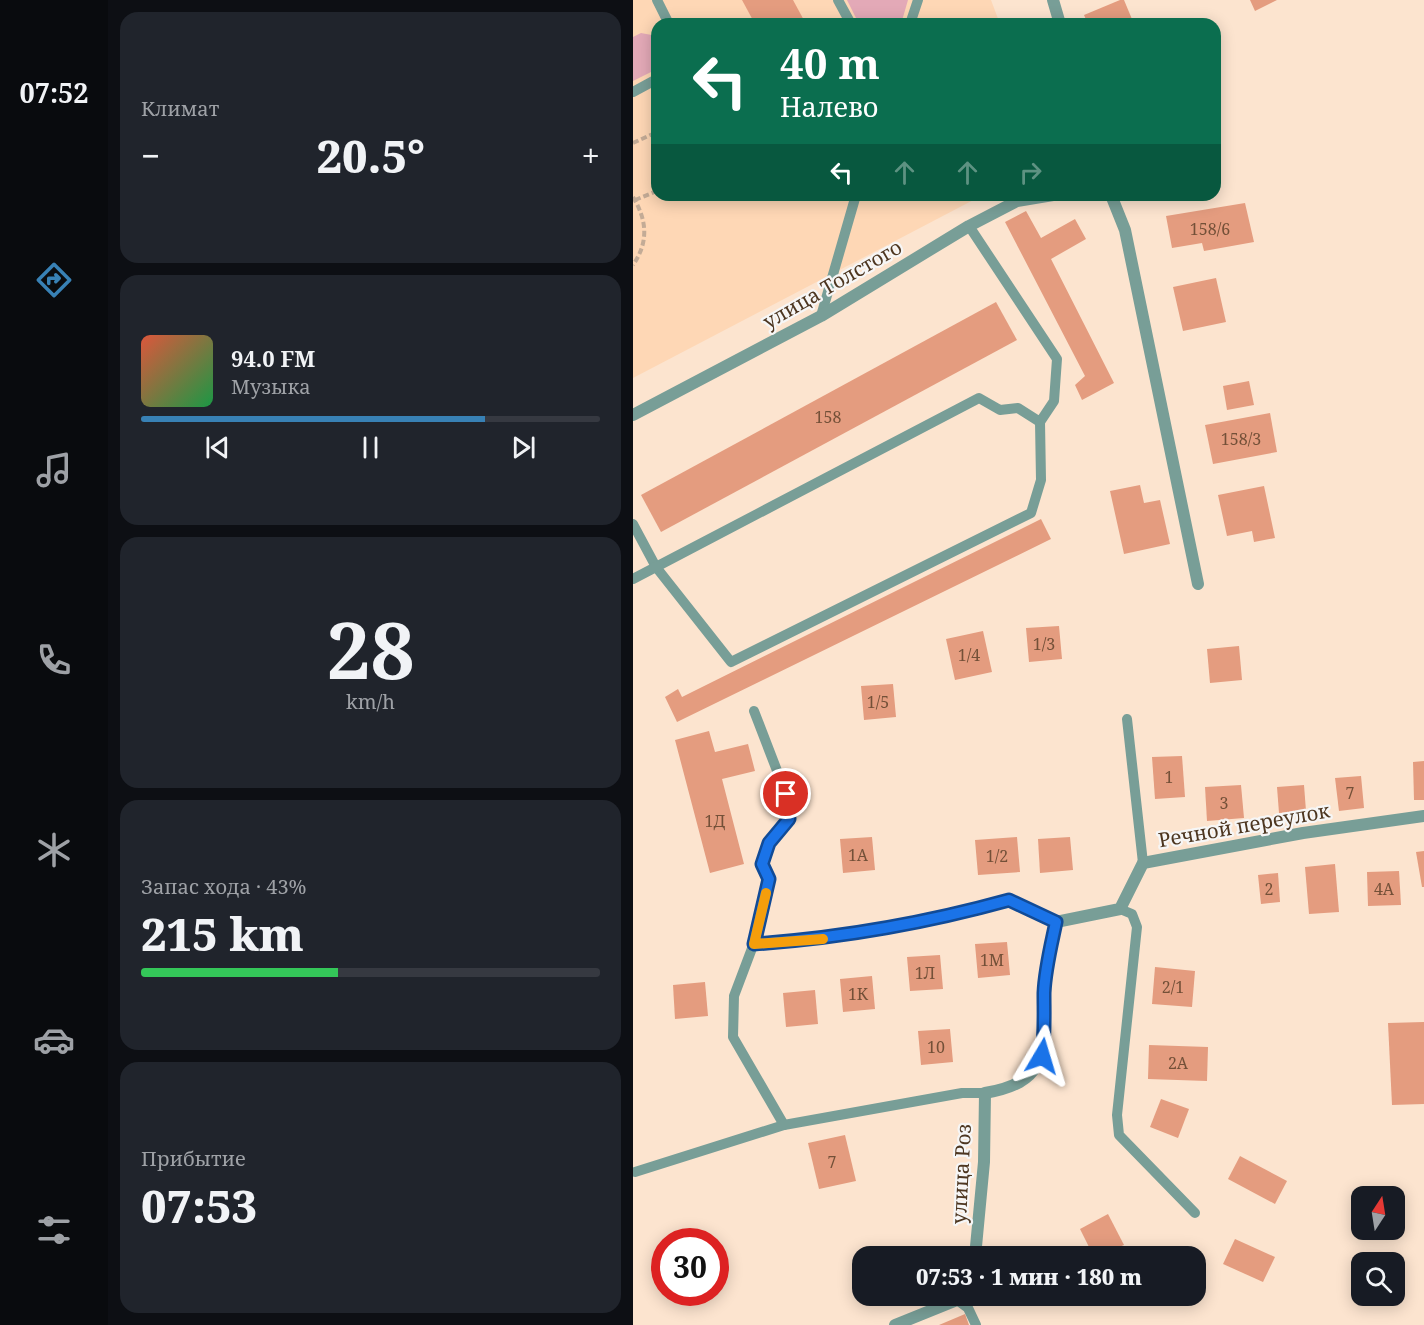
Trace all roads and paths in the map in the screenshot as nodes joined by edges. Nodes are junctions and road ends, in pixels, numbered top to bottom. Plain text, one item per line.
1 (657, 0) edge
2 (838, 0) edge
3 (918, 0) edge
4 (1053, 0) edge
5 (666, 18) edge
6 (848, 18) edge
7 (912, 18) edge
8 (1058, 18) edge
9 (651, 82) edge
10 (633, 92) edge
11 (651, 135) edge
12 (633, 143) edge
13 (651, 193) edge
14 (634, 199) edge
15 (854, 201) edge
16 (1017, 201) edge
17 (1113, 201) edge
18 (969, 225) junction
19 (633, 265) edge
20 (821, 316) junction
21 (633, 415) edge
22 (1040, 422) junction
23 (633, 524) edge
24 (656, 567) junction
25 (633, 579) edge
26 (1198, 584) dead end
27 (754, 711) dead end
28 (1127, 719) dead end
29 (1424, 816) edge
30 (1143, 863) junction
31 (1120, 909) junction
32 (1056, 922) junction
33 (754, 944) junction
34 (985, 1093) junction
35 (784, 1125) junction
36 (635, 1172) dead end
37 (1195, 1213) dead end
38 (976, 1246) edge
39 (939, 1306) edge
40 (966, 1306) edge
41 (895, 1325) edge
42 (977, 1325) edge

1 - 5 lane
2 - 6 lane
3 - 7 lane
4 - 8 street
9 - 10 lane
11 - 12 path
13 - 14 path
14 - 19 path
15 - 20 lane
16 - 18 street, улица Толстого
17 - 26 street
18 - 20 street, улица Толстого
18 - 22 lane
20 - 21 street, улица Толстого
22 - 24 lane
22 - 24 lane
23 - 24 lane
24 - 25 lane
27 - 33 lane
28 - 30 lane
29 - 30 street, Речной переулок
30 - 31 street, Речной переулок
31 - 32 street
31 - 37 lane
32 - 33 lane
32 - 34 street
33 - 35 lane
34 - 35 lane
34 - 38 street, улица Роз
35 - 36 lane
39 - 41 street
40 - 42 lane

